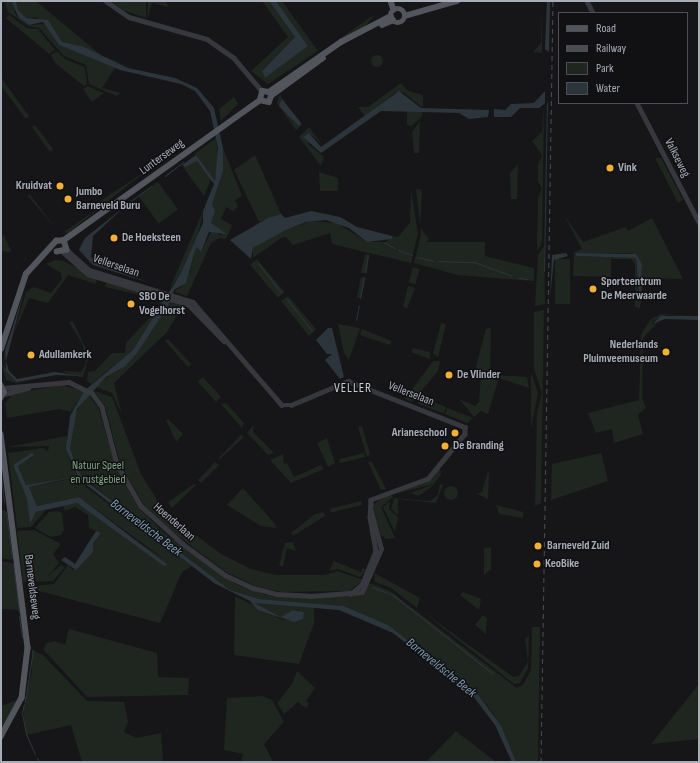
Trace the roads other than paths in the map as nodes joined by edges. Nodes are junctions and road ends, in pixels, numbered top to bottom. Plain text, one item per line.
1 (106, 1) edge
2 (391, 1) edge
3 (395, 1) edge
4 (443, 1) edge
5 (457, 1) edge
6 (587, 1) edge
7 (592, 12) edge
8 (397, 14) junction
9 (262, 92) junction
10 (270, 94) junction
11 (260, 100) junction
12 (638, 104) edge
13 (699, 222) edge
14 (66, 247) junction
15 (55, 250) junction
16 (1, 349) edge
17 (2, 391) edge
18 (1, 434) edge
19 (379, 545) joint
20 (1, 737) edge

1 - 9 street
2 - 8 main road
3 - 8 main road
4 - 8 main road
5 - 8 main road
6 - 7 street
8 - 10 main road
9 - 10 main road
9 - 11 main road
10 - 11 main road, Lunterseweg
11 - 14 main road, Lunterseweg
12 - 13 street, Valkseweg
14 - 15 main road
14 - 15 main road, Lunterseweg
14 - 19 street, Vellerselaan
15 - 16 main road
17 - 19 street, Hoenderlaan
18 - 20 main road, Barneveldseweg

